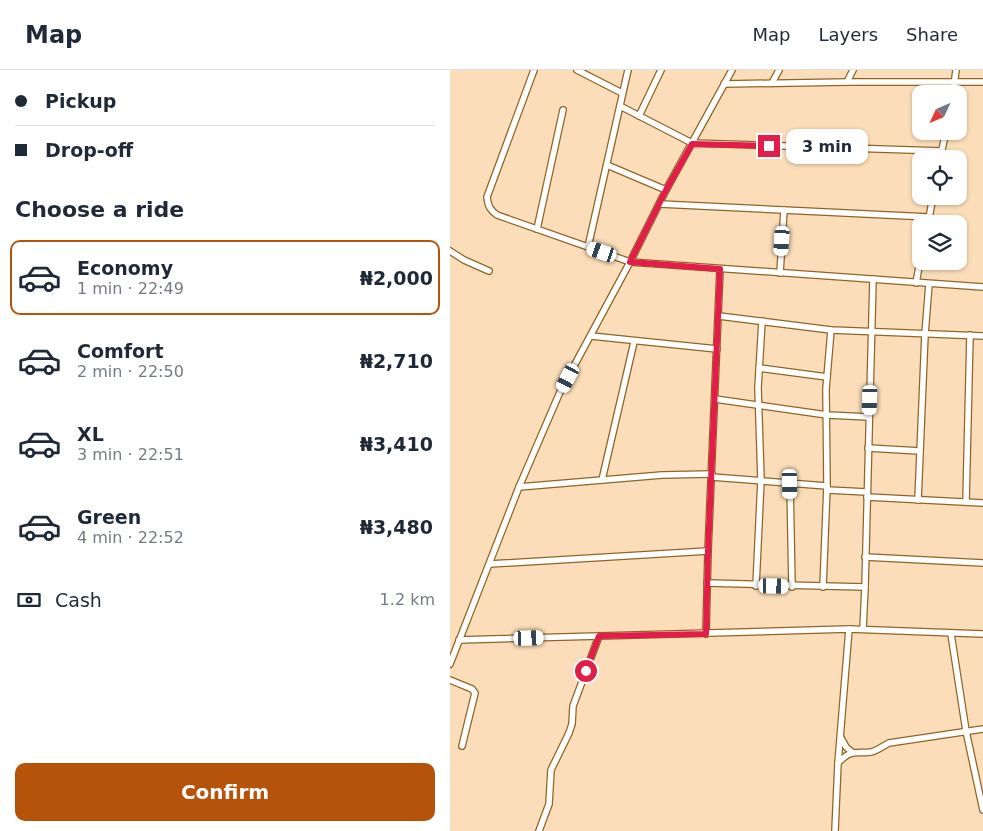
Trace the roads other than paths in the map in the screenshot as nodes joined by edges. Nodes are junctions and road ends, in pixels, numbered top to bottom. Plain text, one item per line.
1 (534, 70) edge
2 (577, 70) edge
3 (628, 70) edge
4 (661, 70) edge
5 (732, 70) edge
6 (779, 70) edge
7 (853, 70) edge
8 (956, 70) edge
9 (847, 82) junction
10 (955, 82) junction
11 (983, 82) edge
12 (772, 83) junction
13 (724, 84) junction
14 (954, 85) edge
15 (622, 93) junction
16 (620, 106) junction
17 (563, 110) dead end
18 (639, 116) junction
19 (692, 144) junction
20 (912, 150) edge
21 (607, 166) junction
22 (666, 190) junction
23 (660, 204) junction
24 (784, 210) junction
25 (912, 215) edge
26 (537, 229) junction
27 (588, 247) junction
28 (450, 251) edge
29 (630, 262) junction
30 (720, 269) junction
31 (918, 270) edge
32 (490, 271) dead end
33 (780, 273) junction
34 (873, 279) junction
35 (916, 284) junction
36 (930, 284) junction
37 (983, 287) edge
38 (719, 316) junction
39 (762, 321) junction
40 (831, 330) junction
41 (871, 332) junction
42 (925, 334) junction
43 (970, 335) junction
44 (590, 336) junction
45 (983, 336) edge
46 (634, 342) junction
47 (716, 349) junction
48 (759, 368) junction
49 (827, 377) junction
50 (715, 399) junction
51 (759, 405) junction
52 (827, 415) junction
53 (869, 416) junction
54 (868, 448) junction
55 (920, 451) junction
56 (712, 475) junction
57 (602, 480) junction
58 (761, 480) junction
59 (790, 484) junction
60 (519, 487) junction
61 (827, 488) junction
62 (867, 495) junction
63 (918, 500) junction
64 (966, 502) junction
65 (983, 503) edge
66 (708, 552) junction
67 (865, 557) junction
68 (490, 564) junction
69 (983, 564) edge
70 (707, 584) junction
71 (756, 586) junction
72 (792, 587) junction
73 (823, 587) junction
74 (865, 587) junction
75 (849, 629) junction
76 (863, 629) junction
77 (706, 634) junction
78 (951, 634) junction
79 (983, 634) edge
80 (599, 636) junction
81 (459, 640) junction
82 (450, 664) edge
83 (450, 680) edge
84 (983, 729) edge
85 (966, 731) junction
86 (840, 737) junction
87 (462, 746) dead end
88 (852, 752) junction
89 (838, 763) junction
90 (983, 810) edge
91 (540, 831) edge
92 (834, 831) edge

1 - 26 street
2 - 15 street
3 - 15 street
4 - 18 street
5 - 13 street
6 - 12 street
7 - 9 street
8 - 10 street
9 - 10 street
9 - 12 street
10 - 11 street
10 - 14 street
12 - 13 street
13 - 19 street
15 - 16 street
16 - 18 street
16 - 21 street
17 - 26 street
18 - 19 street
19 - 20 street
19 - 22 street
21 - 22 street
21 - 27 street
22 - 23 street
23 - 24 street
23 - 29 street
24 - 25 street
24 - 33 street
26 - 27 street
27 - 29 street
28 - 32 street
29 - 30 street
29 - 44 street
30 - 33 street
30 - 38 street
31 - 35 street
33 - 34 street
34 - 35 street
34 - 41 street
35 - 36 street
36 - 37 street
36 - 42 street
38 - 39 street
38 - 47 street
39 - 40 street
39 - 48 street
40 - 41 street
40 - 49 street
41 - 42 street
41 - 53 street
42 - 43 street
42 - 55 street
43 - 45 street
43 - 64 street
44 - 46 street
44 - 60 street
46 - 47 street
46 - 57 street
47 - 50 street
48 - 49 street
48 - 51 street
49 - 52 street
50 - 51 street
50 - 56 street
51 - 52 street
51 - 58 street
52 - 53 street
52 - 61 street
53 - 54 street
54 - 55 street
54 - 62 street
55 - 63 street
56 - 57 street
56 - 58 street
56 - 66 street
57 - 60 street
58 - 59 street
58 - 71 street
59 - 61 street
59 - 72 street
60 - 68 street
61 - 62 street
61 - 73 street
62 - 63 street
62 - 67 street
63 - 64 street
64 - 65 street
66 - 68 street
66 - 70 street
67 - 69 street
67 - 74 street
68 - 81 street
70 - 71 street
70 - 77 street
71 - 72 street
72 - 73 street
73 - 74 street
74 - 76 street
75 - 76 street
75 - 77 street
75 - 86 street
76 - 78 street
77 - 80 street
78 - 79 street
78 - 85 street
80 - 81 street
80 - 91 street
81 - 82 street
83 - 87 street
84 - 85 street
85 - 88 street
85 - 90 street
86 - 88 street
86 - 89 street
88 - 89 street
89 - 92 street

